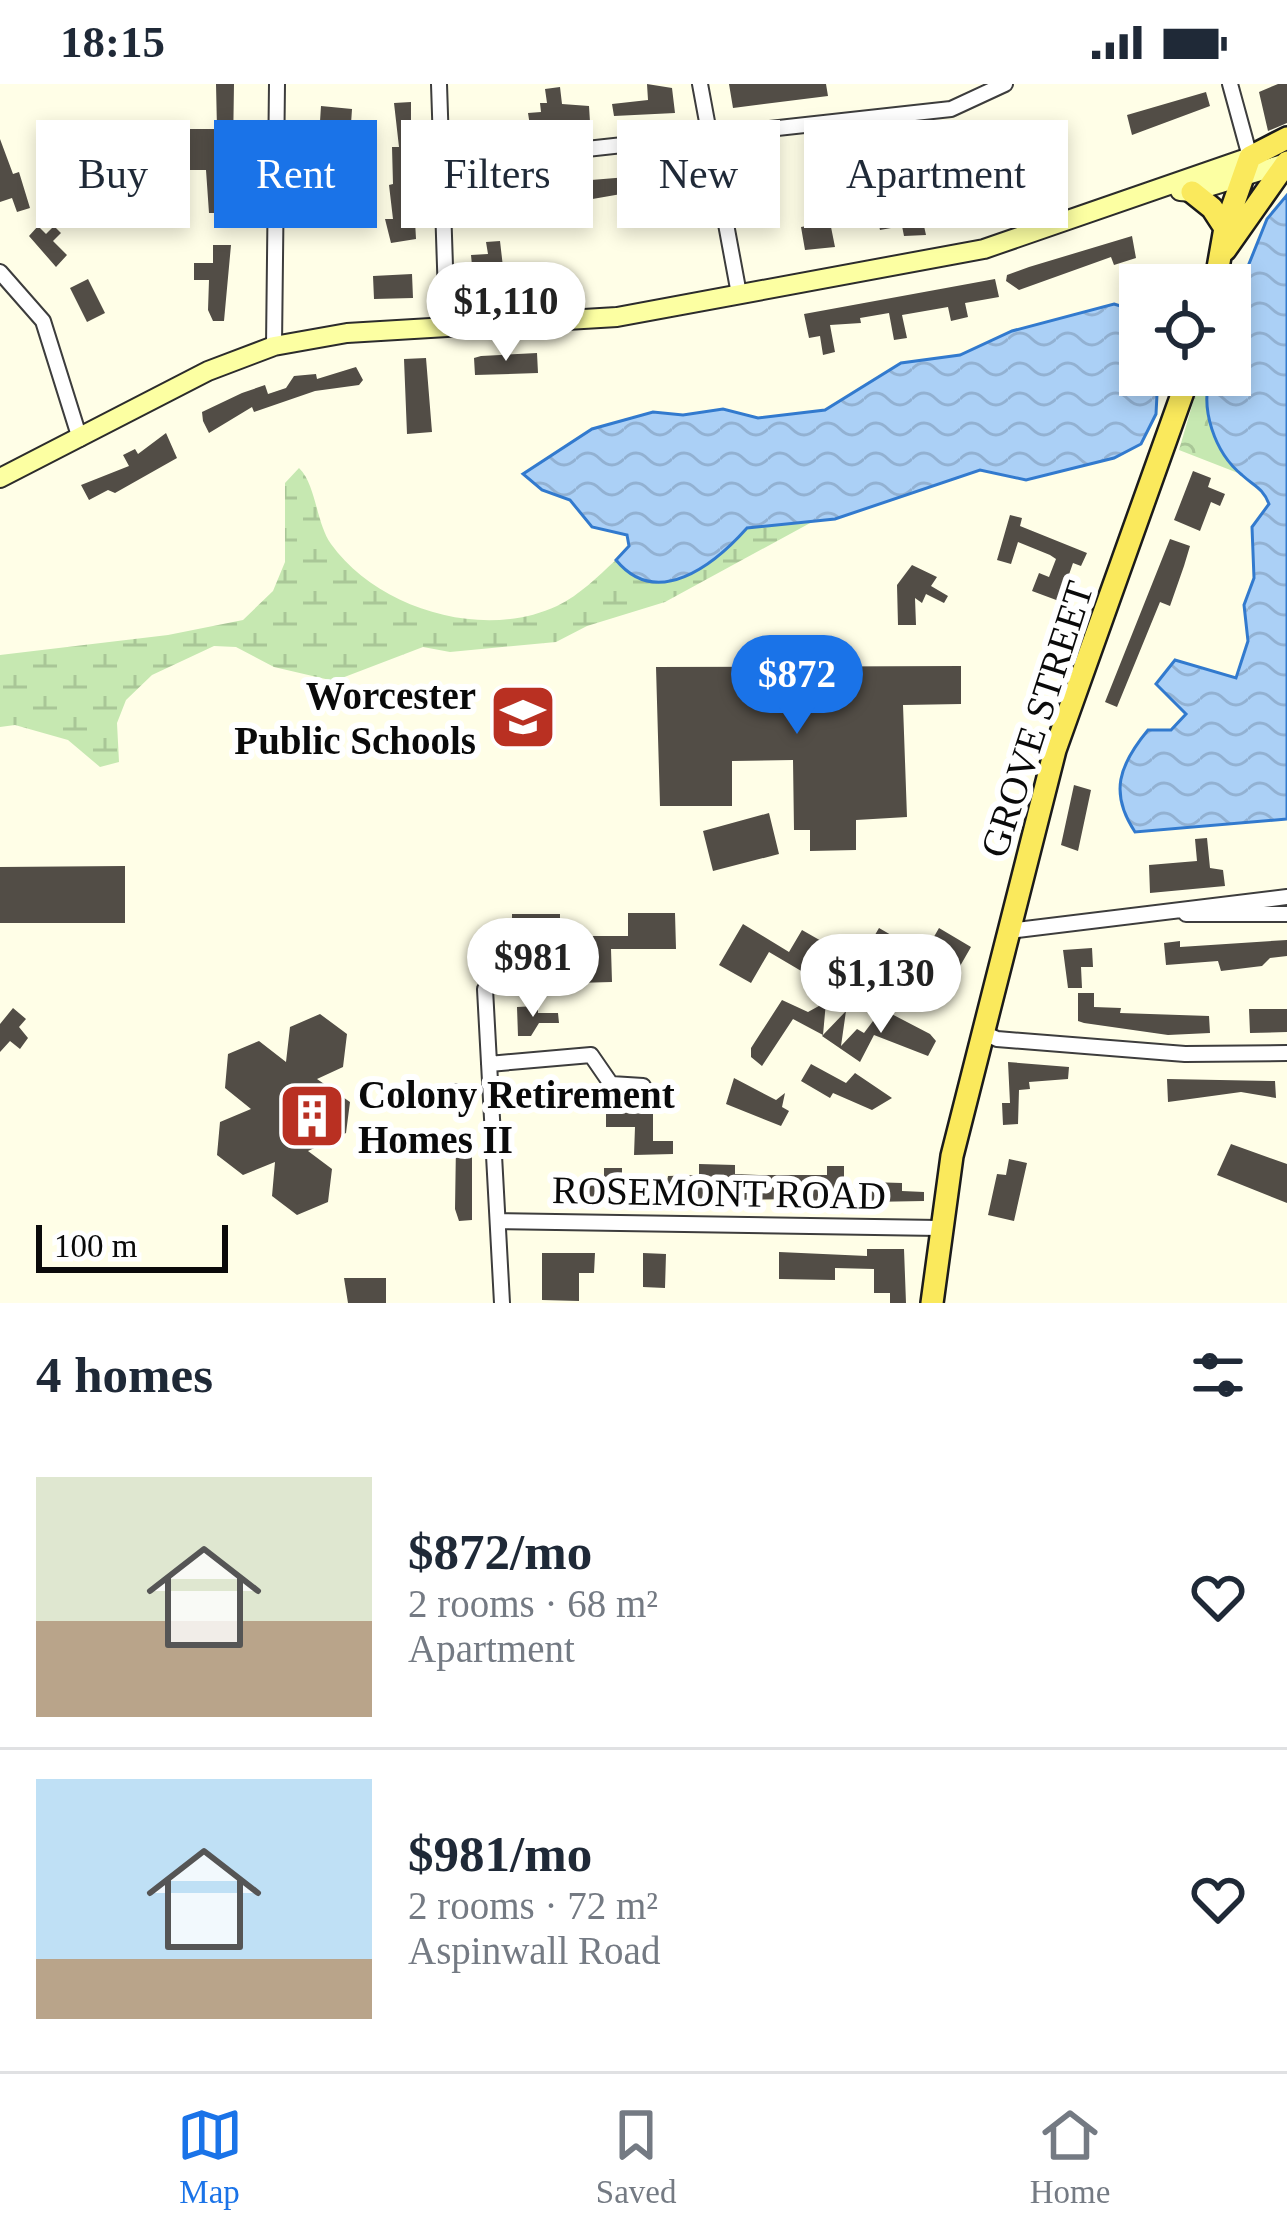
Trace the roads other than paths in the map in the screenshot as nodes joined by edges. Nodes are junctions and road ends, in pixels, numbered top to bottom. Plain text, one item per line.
1 (277, 84) edge
2 (439, 84) edge
3 (700, 84) edge
4 (1005, 84) edge
5 (1230, 84) edge
6 (440, 120) edge
7 (706, 120) edge
8 (780, 129) edge
9 (1287, 139) edge
10 (1286, 163) edge
11 (1252, 176) junction
12 (1180, 191) junction
13 (444, 228) edge
14 (726, 228) edge
15 (1225, 239) junction
16 (1220, 264) edge
17 (0, 272) edge
18 (739, 294) junction
19 (447, 327) junction
20 (274, 346) junction
21 (1181, 396) edge
22 (80, 439) junction
23 (0, 478) edge
24 (1287, 897) edge
25 (1181, 913) junction
26 (1287, 914) edge
27 (1009, 931) junction
28 (485, 989) dead end
29 (984, 1033) junction
30 (1287, 1053) edge
31 (489, 1064) junction
32 (643, 1086) dead end
33 (498, 1221) junction
34 (939, 1228) junction
35 (502, 1303) edge
36 (932, 1303) edge

1 - 20 street
2 - 6 street
3 - 7 street
4 - 8 street
5 - 11 street
9 - 11 main road
10 - 11 main road
11 - 12 main road
11 - 15 main road
12 - 15 main road
12 - 18 main road
13 - 19 street
14 - 18 street
15 - 16 main road
17 - 22 street
18 - 19 main road
19 - 20 main road
20 - 22 main road
21 - 27 main road, GROVE STREET
22 - 23 main road
24 - 25 street
25 - 26 street
25 - 27 street
27 - 29 main road, GROVE STREET
28 - 31 street
29 - 30 street
29 - 34 main road, GROVE STREET
31 - 32 street
31 - 33 street
33 - 34 street, ROSEMONT ROAD
33 - 35 street
34 - 36 main road, GROVE STREET

